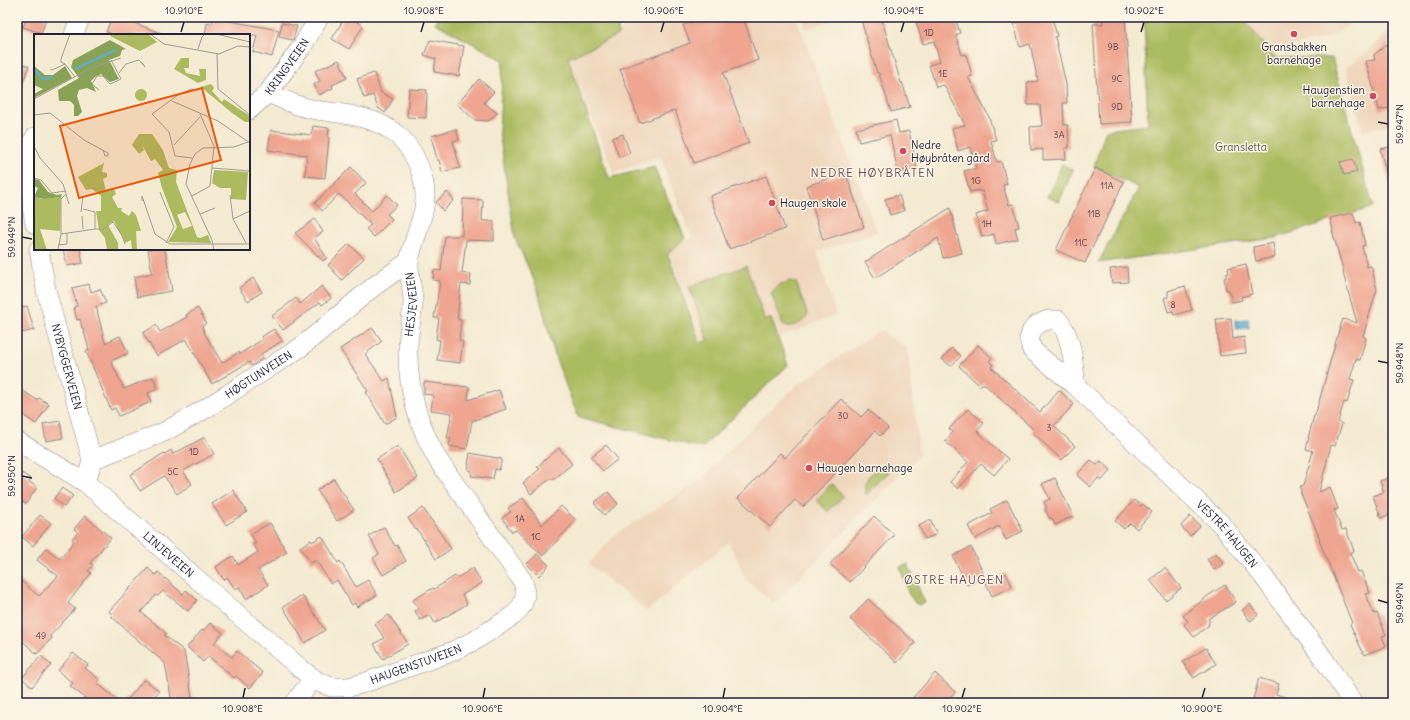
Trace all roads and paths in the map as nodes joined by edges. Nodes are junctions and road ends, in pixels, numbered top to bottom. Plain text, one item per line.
1 (80, 17) edge
2 (319, 17) edge
3 (74, 34) edge
4 (268, 93) junction
5 (250, 109) edge
6 (29, 145) edge
7 (34, 218) edge
8 (39, 250) edge
9 (408, 262) junction
10 (1076, 386) dead end
11 (17, 441) edge
12 (92, 460) junction
13 (86, 483) junction
14 (526, 588) joint
15 (313, 678) junction
16 (295, 703) edge
17 (1353, 703) edge

1 - 3 street
2 - 4 street, KRINGVEIEN
4 - 5 street, KRINGVEIEN
4 - 9 street, HESJEVEIEN
6 - 7 street
8 - 12 street, NYBYGGERVEIEN
9 - 12 street, HØGTUNVEIEN
9 - 14 street, HESJEVEIEN
10 - 17 street, VESTRE HAUGEN
11 - 13 street, LINJEVEIEN
12 - 13 street, NYBYGGERVEIEN
13 - 15 street, LINJEVEIEN
14 - 15 street, HAUGENSTUVEIEN
15 - 16 street

